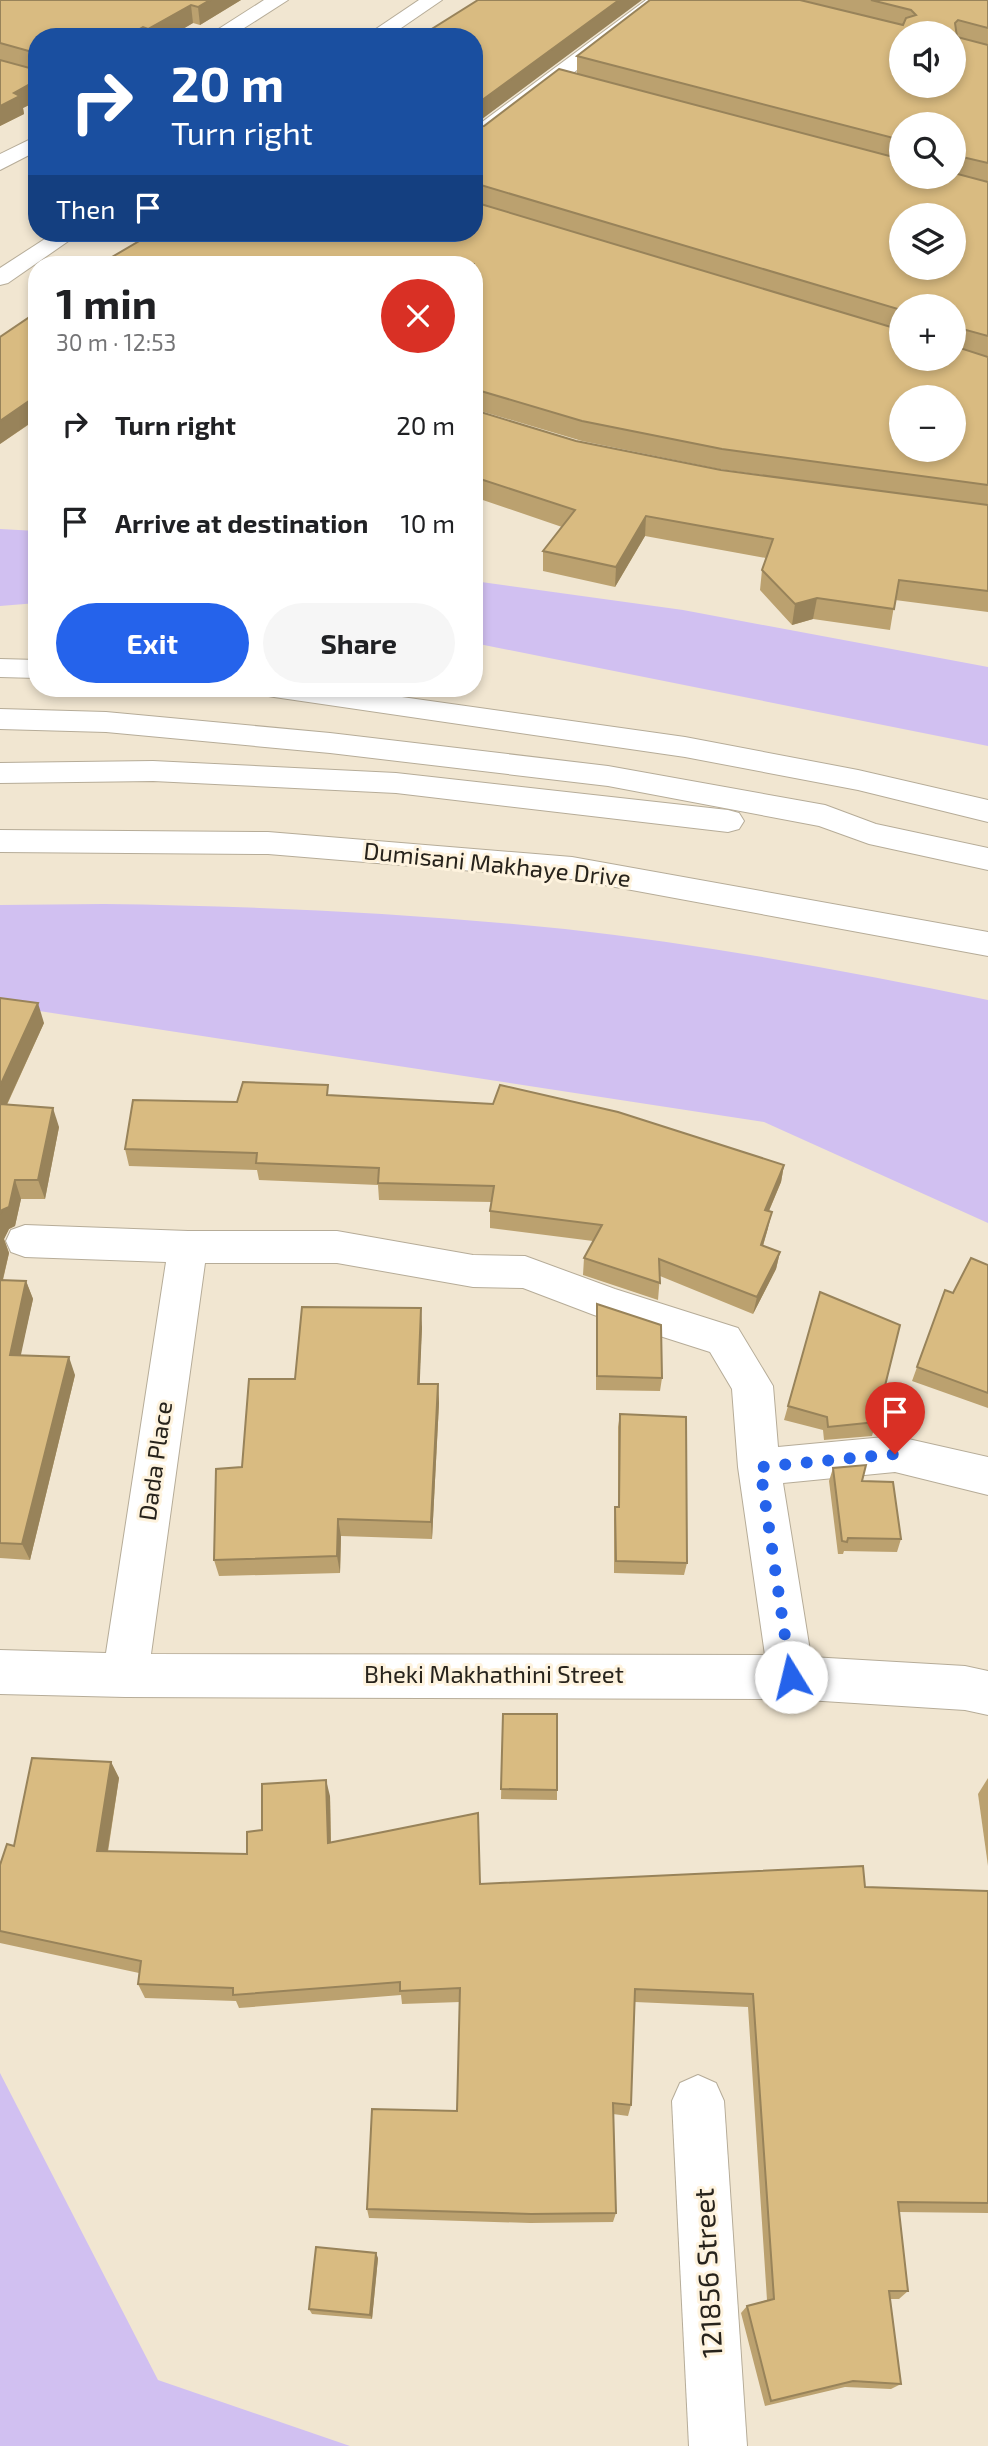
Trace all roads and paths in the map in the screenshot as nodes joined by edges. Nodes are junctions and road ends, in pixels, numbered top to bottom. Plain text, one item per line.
1 (278, 0) edge
2 (432, 0) edge
3 (658, 0) edge
4 (231, 28) edge
5 (388, 28) edge
6 (554, 77) junction
7 (580, 85) edge
8 (483, 131) edge
9 (28, 147) edge
10 (0, 163) edge
11 (55, 242) edge
12 (34, 256) edge
13 (28, 260) edge
14 (0, 278) edge
15 (0, 668) edge
16 (28, 670) edge
17 (337, 697) edge
18 (0, 719) edge
19 (0, 773) edge
20 (988, 811) edge
21 (869, 833) junction
22 (0, 841) edge
23 (125, 842) junction
24 (988, 859) edge
25 (0, 867) edge
26 (988, 944) edge
27 (25, 1241) dead end
28 (188, 1247) junction
29 (760, 1467) junction
30 (988, 1476) edge
31 (0, 1672) edge
32 (125, 1675) junction
33 (791, 1677) junction
34 (988, 1693) edge
35 (698, 2101) dead end
36 (719, 2446) edge

1 - 4 street
2 - 5 street
3 - 6 street
6 - 7 street
6 - 8 street
9 - 10 street
11 - 12 street
13 - 14 street
15 - 16 street
17 - 20 street
18 - 21 street
19 - 21 street
21 - 24 street
22 - 23 street, Dumisani Makhaye Drive
23 - 25 street
23 - 26 street, Dumisani Makhaye Drive
27 - 28 street
28 - 29 street
28 - 32 street, Dada Place
29 - 30 street
29 - 33 street
31 - 32 street, Bheki Makhathini Street
32 - 33 street, Bheki Makhathini Street
33 - 34 street, Bheki Makhathini Street
35 - 36 street, 121856 Street

